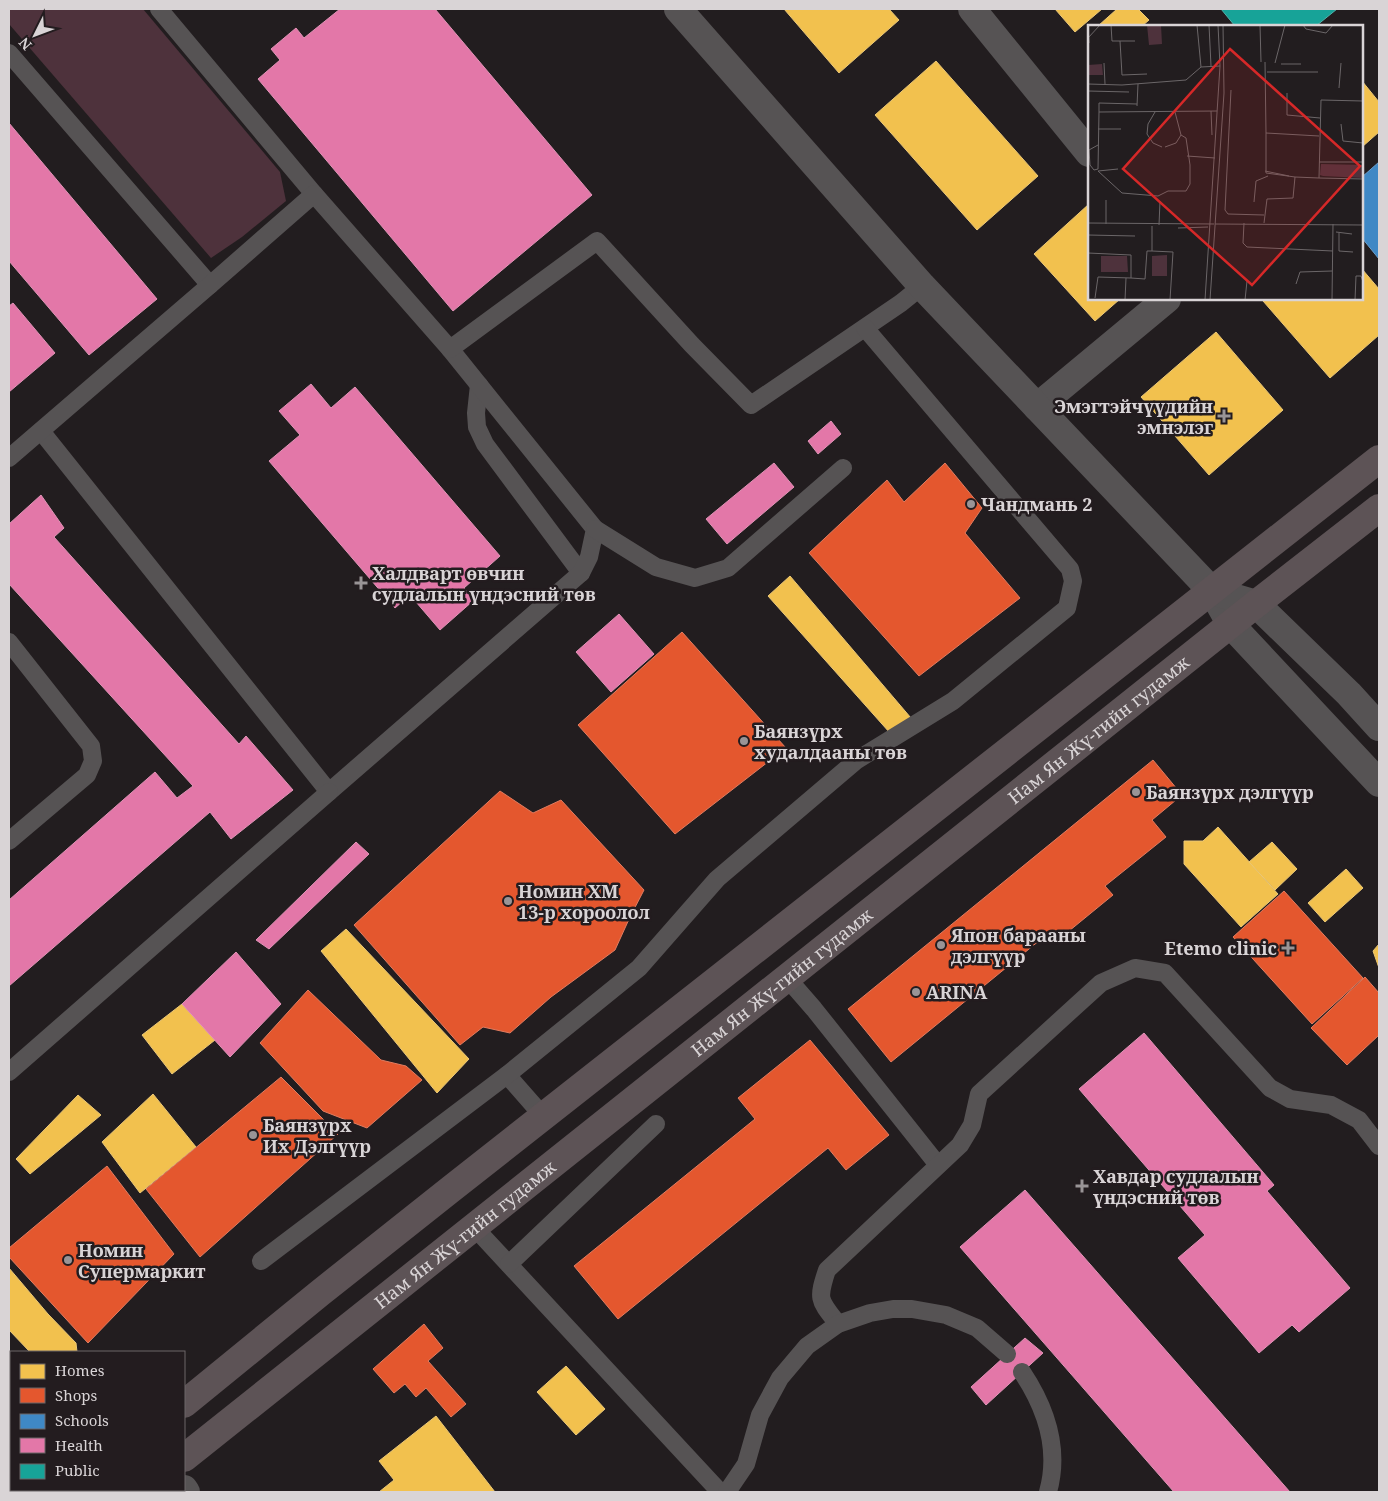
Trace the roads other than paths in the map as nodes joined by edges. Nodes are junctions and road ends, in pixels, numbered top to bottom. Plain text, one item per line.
1 (159, 9) edge
2 (678, 9) edge
3 (972, 9) edge
4 (9, 53) edge
5 (1088, 152) edge
6 (314, 194) junction
7 (210, 286) junction
8 (922, 286) junction
9 (1167, 300) edge
10 (865, 328) junction
11 (450, 349) junction
12 (479, 385) junction
13 (1037, 407) junction
14 (41, 431) junction
15 (9, 458) edge
16 (1379, 459) edge
17 (843, 468) dead end
18 (1379, 508) edge
19 (595, 529) junction
20 (581, 573) junction
21 (1212, 591) junction
22 (1256, 604) junction
23 (1231, 625) junction
24 (9, 642) edge
25 (1379, 727) edge
26 (1379, 783) edge
27 (329, 792) junction
28 (9, 841) edge
29 (787, 978) junction
30 (9, 1072) edge
31 (507, 1075) junction
32 (543, 1116) junction
33 (656, 1124) dead end
34 (1379, 1146) edge
35 (938, 1165) junction
36 (474, 1227) junction
37 (262, 1261) dead end
38 (508, 1264) junction
39 (838, 1324) junction
40 (1006, 1354) dead end
41 (1022, 1372) dead end
42 (185, 1403) edge
43 (185, 1457) edge
44 (720, 1492) edge
45 (727, 1492) edge
46 (1048, 1492) edge

1 - 6 lane
2 - 8 street
3 - 5 street
4 - 7 lane
6 - 7 lane
6 - 11 lane
7 - 14 lane
8 - 10 lane
8 - 13 street
9 - 13 street
10 - 11 lane
10 - 31 lane
11 - 12 lane
12 - 19 lane
12 - 20 lane
13 - 21 street
14 - 15 lane
14 - 27 lane
16 - 21 main road
17 - 19 lane
18 - 22 main road, Нам Ян Жү-гийн гудамж
19 - 20 lane
20 - 27 lane
21 - 22 street
21 - 23 street
21 - 32 main road
22 - 23 main road, Нам Ян Жү-гийн гудамж
22 - 25 street
23 - 26 street
23 - 29 main road, Нам Ян Жү-гийн гудамж
24 - 28 lane
27 - 30 lane
29 - 35 lane
29 - 36 main road, Нам Ян Жү-гийн гудамж
31 - 32 lane
31 - 37 lane
32 - 42 main road
33 - 38 lane
34 - 35 lane
35 - 39 lane
36 - 38 lane
36 - 43 main road, Нам Ян Жү-гийн гудамж
38 - 44 lane
39 - 40 lane
39 - 45 lane
41 - 46 lane

